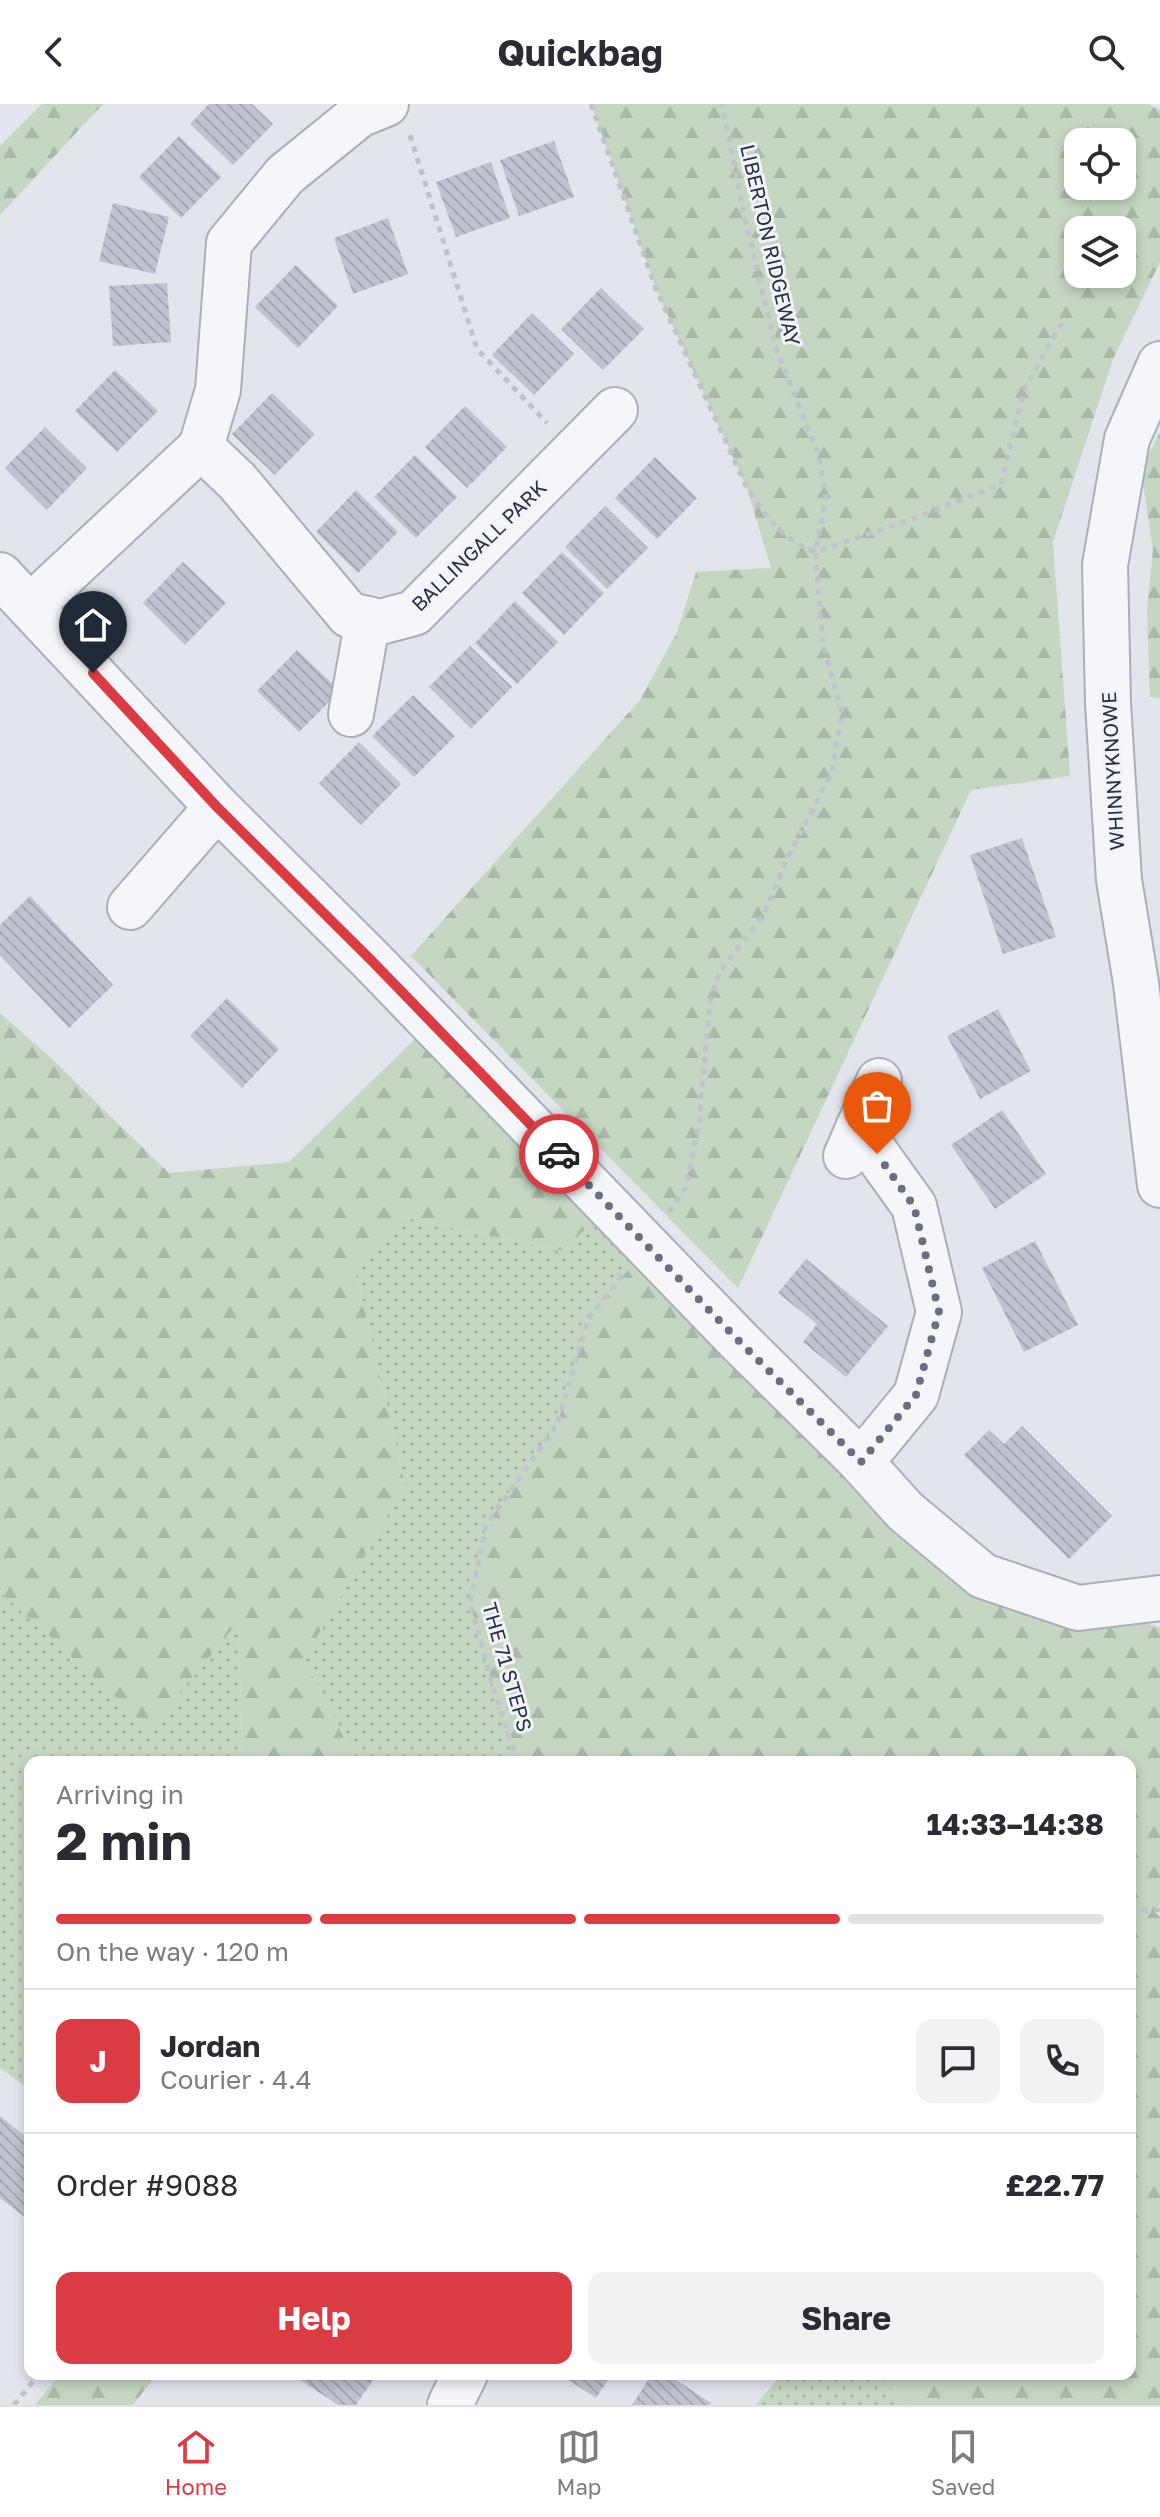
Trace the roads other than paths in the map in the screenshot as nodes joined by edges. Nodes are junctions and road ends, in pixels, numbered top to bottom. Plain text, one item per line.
1 (397, 118) edge
2 (1160, 364) edge
3 (615, 410) dead end
4 (201, 447) junction
5 (0, 575) edge
6 (31, 606) junction
7 (368, 619) junction
8 (351, 714) dead end
9 (217, 807) junction
10 (130, 907) dead end
11 (1148, 982) edge
12 (879, 1081) dead end
13 (1160, 1185) edge
14 (861, 1462) junction
15 (1160, 1598) edge
16 (462, 2380) edge
17 (450, 2405) edge

1 - 4 street
2 - 11 street, WHINNYKNOWE
3 - 7 street, BALLINGALL PARK
4 - 6 street
4 - 7 street
5 - 6 street
6 - 9 street
7 - 8 street
9 - 10 street
9 - 14 street
11 - 13 street, WHINNYKNOWE
12 - 14 street
14 - 15 street
16 - 17 street

